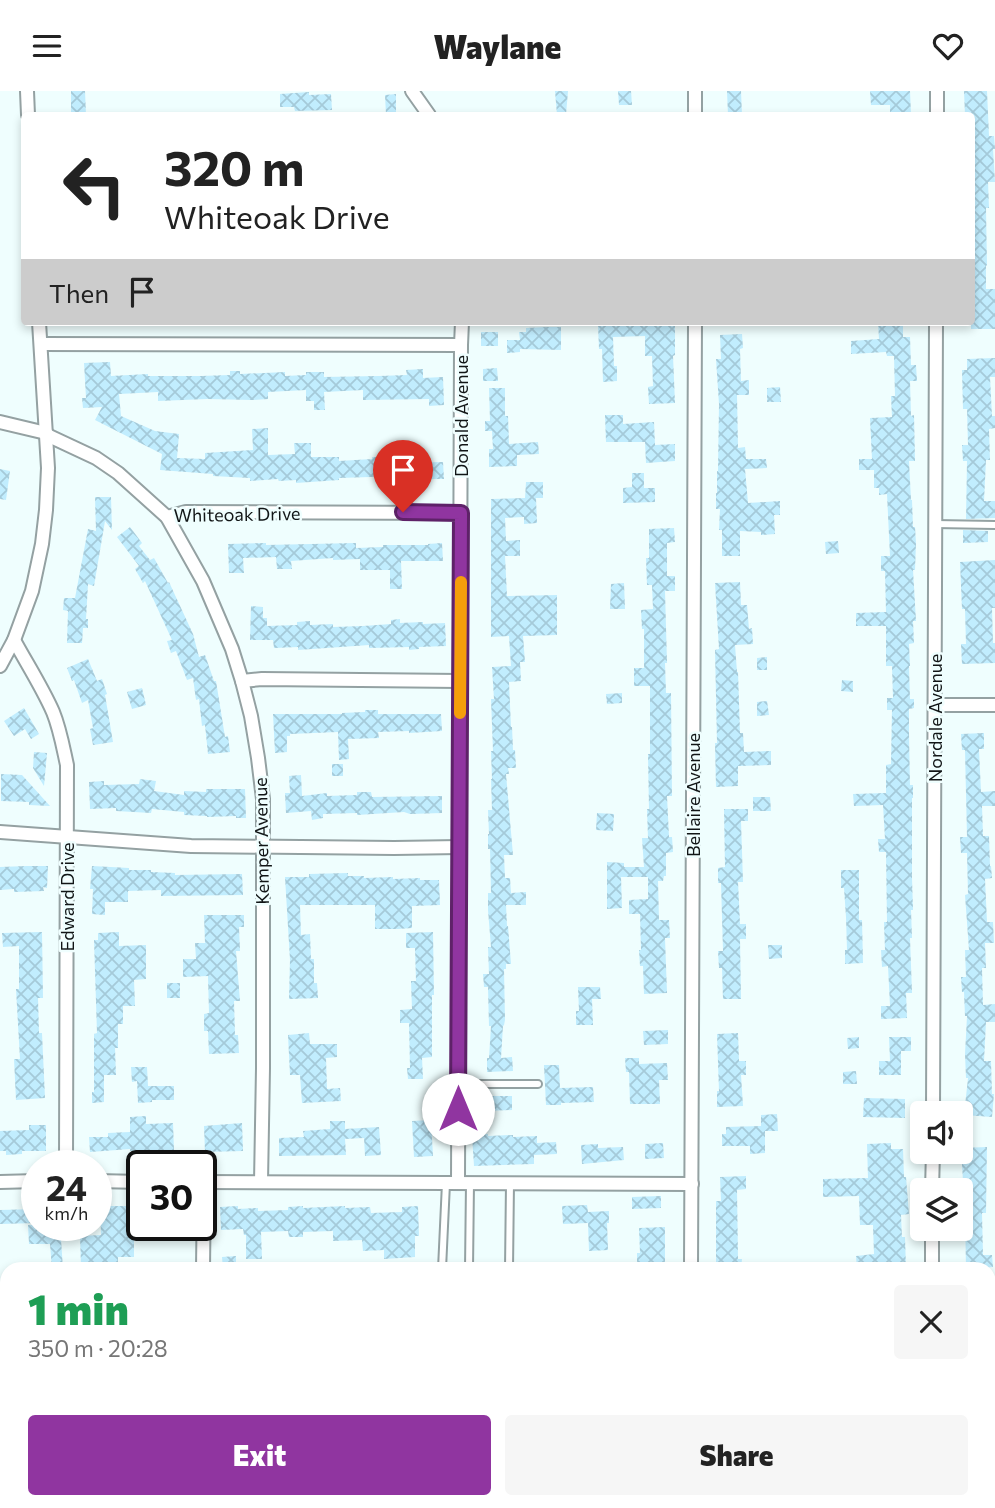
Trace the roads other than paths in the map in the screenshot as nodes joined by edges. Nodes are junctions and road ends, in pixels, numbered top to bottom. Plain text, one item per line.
1 (27, 91) edge
2 (412, 91) edge
3 (695, 91) edge
4 (937, 91) edge
5 (28, 112) edge
6 (424, 112) edge
7 (695, 112) edge
8 (937, 112) edge
9 (39, 326) edge
10 (463, 326) edge
11 (695, 326) edge
12 (936, 326) edge
13 (41, 344) junction
14 (461, 345) junction
15 (0, 422) edge
16 (46, 433) junction
17 (461, 513) junction
18 (167, 517) junction
19 (935, 524) junction
20 (995, 525) edge
21 (13, 640) junction
22 (0, 666) edge
23 (242, 681) junction
24 (460, 681) junction
25 (935, 705) junction
26 (995, 705) edge
27 (0, 832) edge
28 (68, 836) junction
29 (264, 847) junction
30 (460, 847) junction
31 (459, 1084) junction
32 (538, 1084) dead end
33 (933, 1101) edge
34 (66, 1150) edge
35 (21, 1181) edge
36 (0, 1182) edge
37 (217, 1182) edge
38 (261, 1182) junction
39 (458, 1183) junction
40 (510, 1184) junction
41 (692, 1184) junction
42 (202, 1241) edge
43 (932, 1241) edge
44 (202, 1262) edge
45 (443, 1262) edge
46 (467, 1262) edge
47 (509, 1262) edge
48 (691, 1262) edge
49 (932, 1262) edge

1 - 5 street
2 - 6 street
3 - 7 street
4 - 8 street
9 - 13 street
10 - 14 street, Donald Avenue
11 - 41 street, Bellaire Avenue
12 - 19 street, Nordale Avenue
13 - 14 street
13 - 16 street
14 - 17 street, Donald Avenue
15 - 16 street, Whiteoak Drive
16 - 18 street, Whiteoak Drive
16 - 21 street
17 - 18 street, Whiteoak Drive
17 - 24 street, Donald Avenue
18 - 23 street, Kemper Avenue
19 - 20 lane
19 - 25 street, Nordale Avenue
21 - 22 street
21 - 28 street, Edward Drive
23 - 24 street
23 - 29 street, Kemper Avenue
24 - 30 street, Donald Avenue
25 - 26 street
25 - 33 street, Nordale Avenue
27 - 28 street
28 - 29 street
28 - 34 street, Edward Drive
29 - 30 street
29 - 38 street, Kemper Avenue
30 - 31 street, Donald Avenue
31 - 32 lane
31 - 39 street, Donald Avenue
35 - 36 street
37 - 38 street
38 - 39 street
39 - 40 street
39 - 45 lane
39 - 46 lane
40 - 41 street
40 - 47 lane
41 - 48 street, Bellaire Avenue
42 - 44 street
43 - 49 street

